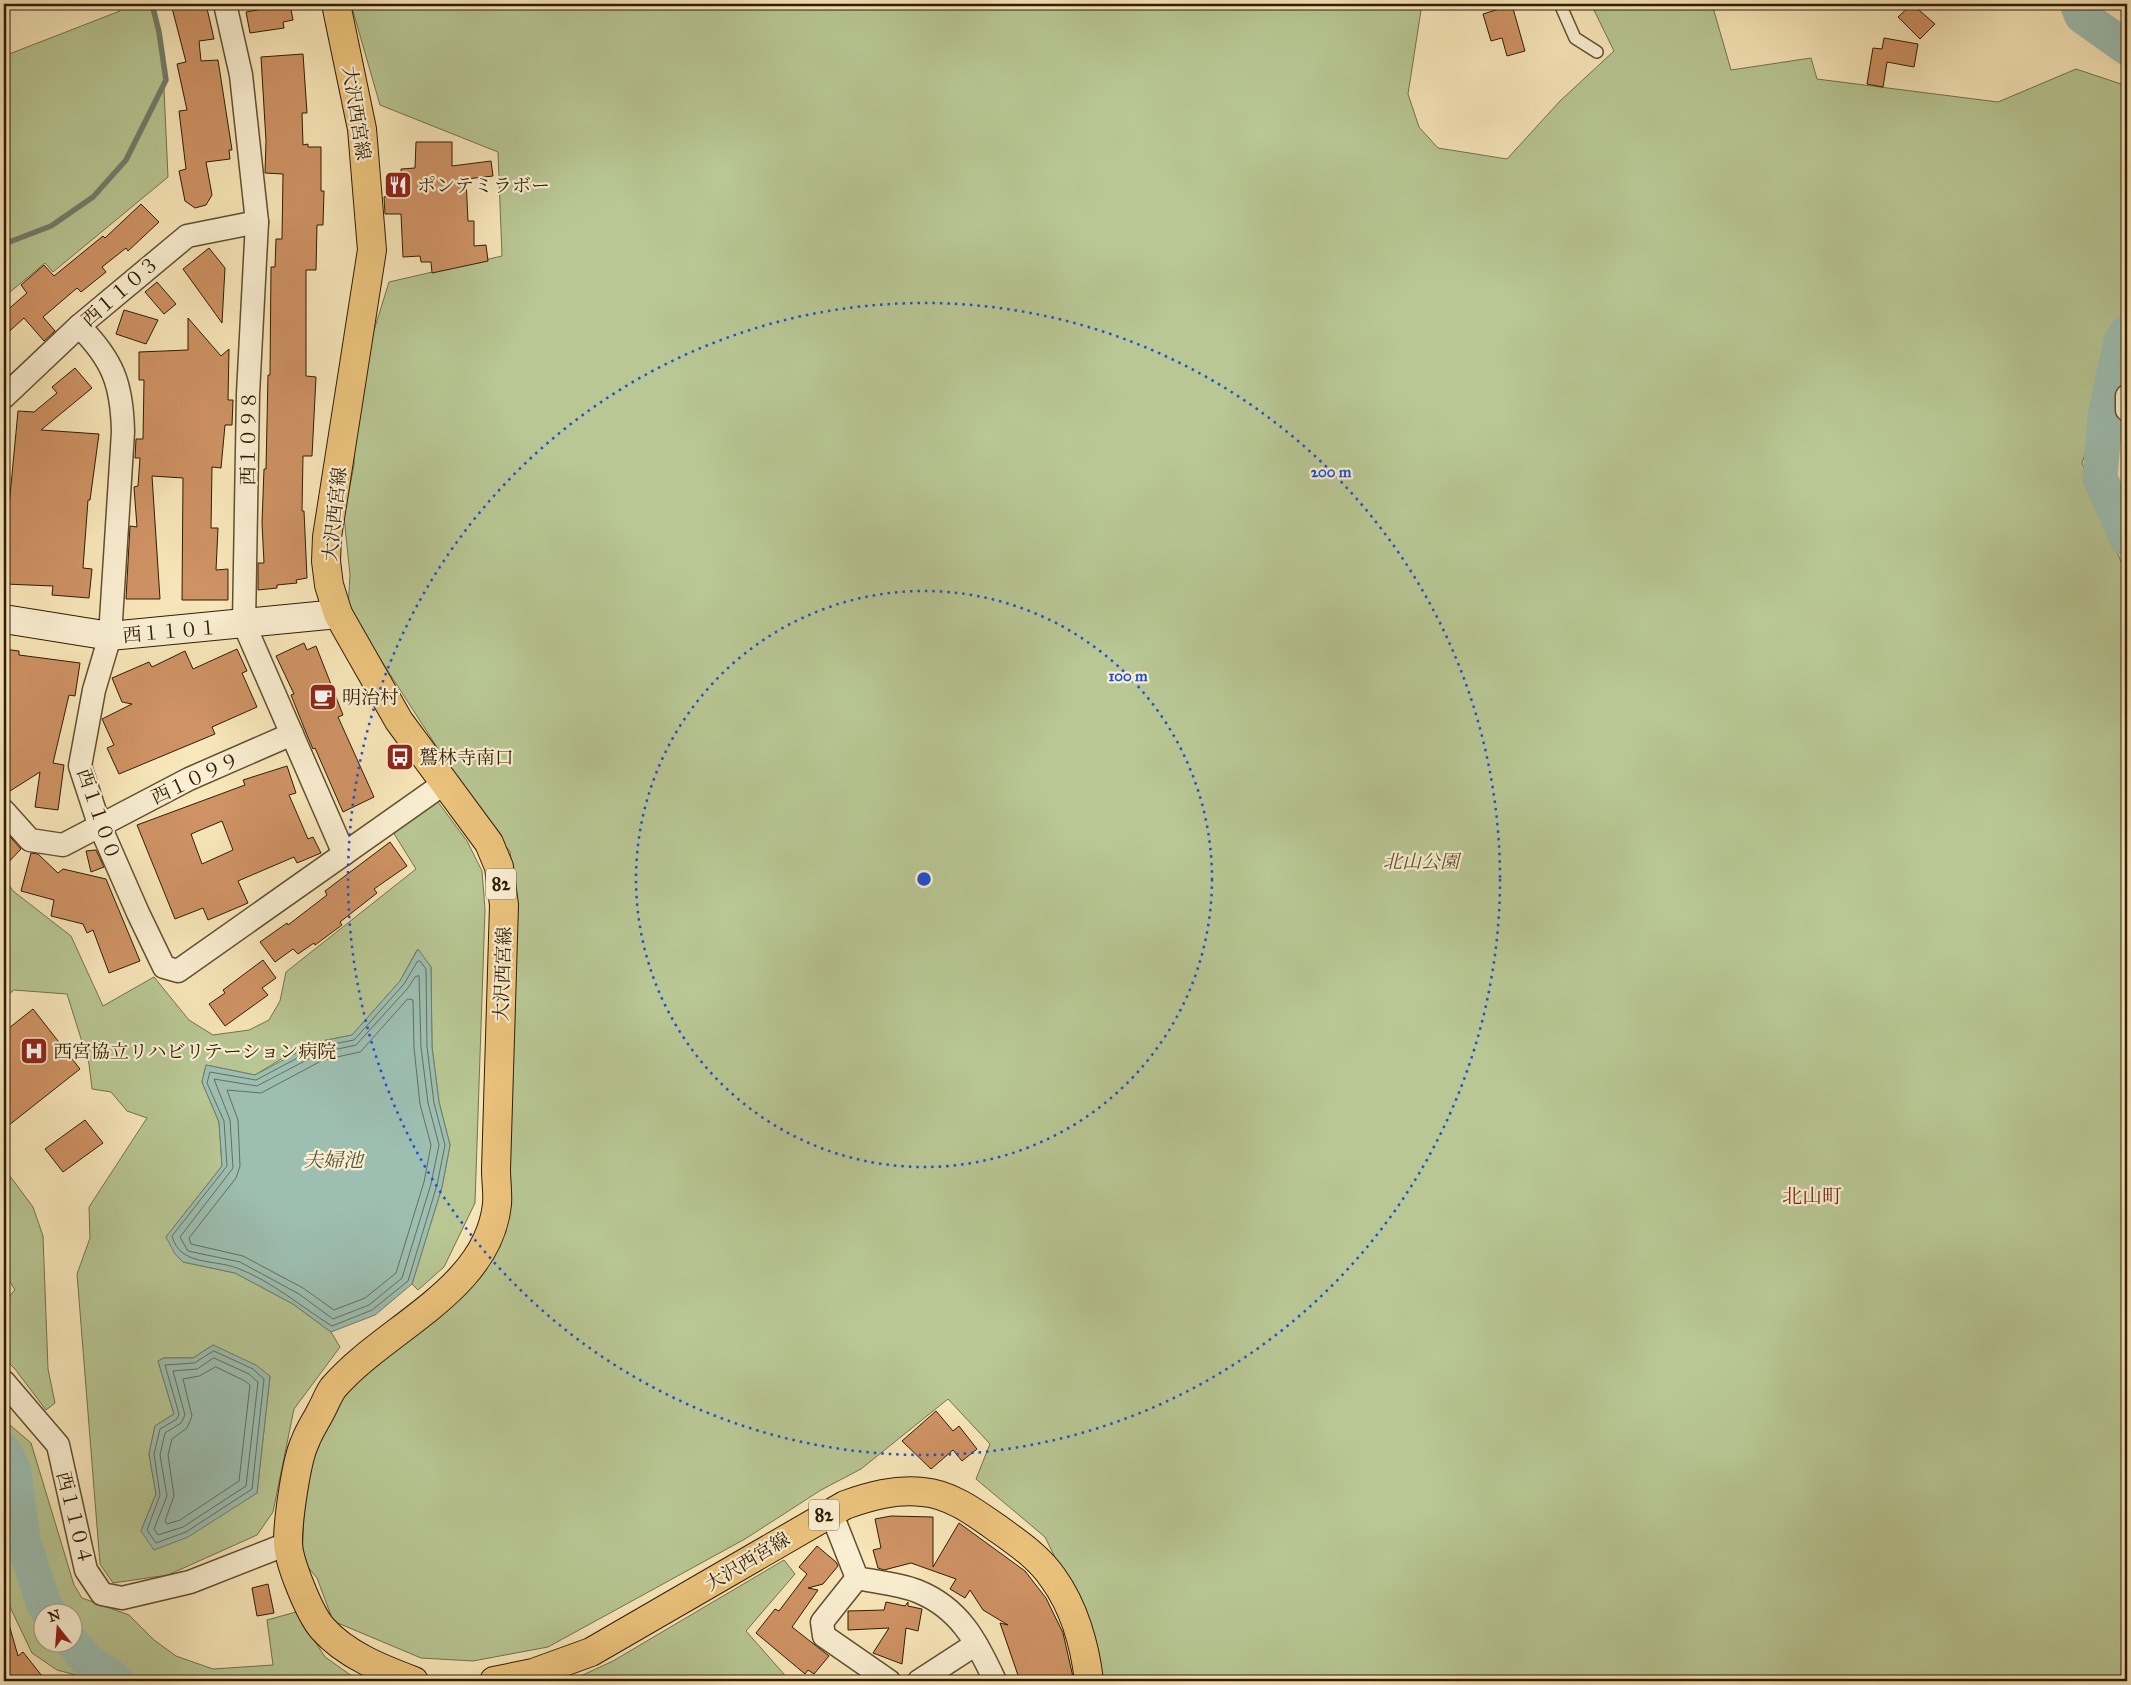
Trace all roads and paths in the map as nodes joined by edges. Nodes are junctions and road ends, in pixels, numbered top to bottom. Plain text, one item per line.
1 (225, 4) edge
2 (336, 4) edge
3 (1560, 4) edge
4 (1597, 52) dead end
5 (257, 222) junction
6 (79, 326) junction
7 (2127, 396) edge
8 (4, 397) edge
9 (2127, 410) edge
10 (338, 614) junction
11 (4, 619) edge
12 (244, 624) junction
13 (110, 636) junction
14 (292, 734) junction
15 (446, 782) junction
16 (4, 811) edge
17 (99, 824) junction
18 (344, 854) junction
19 (4, 1382) edge
20 (830, 1512) junction
21 (287, 1544) junction
22 (857, 1578) junction
23 (976, 1644) junction
24 (414, 1681) edge
25 (494, 1681) edge
26 (889, 1681) edge
27 (919, 1681) edge
28 (996, 1681) edge
29 (1089, 1681) edge

1 - 5 street, 西１０９８
2 - 10 main road, 大沢西宮線 / 82
3 - 4 lane
5 - 6 street, 西１１０３
5 - 12 street, 西１０９８
6 - 8 street, 西１１０３
6 - 13 street, 西１１００
7 - 9 street
10 - 12 street, 西１１０１
10 - 15 main road, 大沢西宮線 / 82
11 - 13 street, 西１１０１
12 - 13 street, 西１１０１
12 - 14 street, 西１０９８
13 - 17 street, 西１１００
14 - 17 street, 西１０９９
14 - 18 street, 西１０９８
15 - 18 street, 西１１００
15 - 21 main road, 大沢西宮線 / 82
16 - 17 street, 西１０９９
17 - 18 street, 西１１００
19 - 21 street, 西１１０４
20 - 22 street
20 - 25 main road, 大沢西宮線 / 82
20 - 29 main road, 大沢西宮線 / 82
21 - 24 main road, 大沢西宮線 / 82
22 - 23 street
22 - 26 street
23 - 27 street
23 - 28 street

